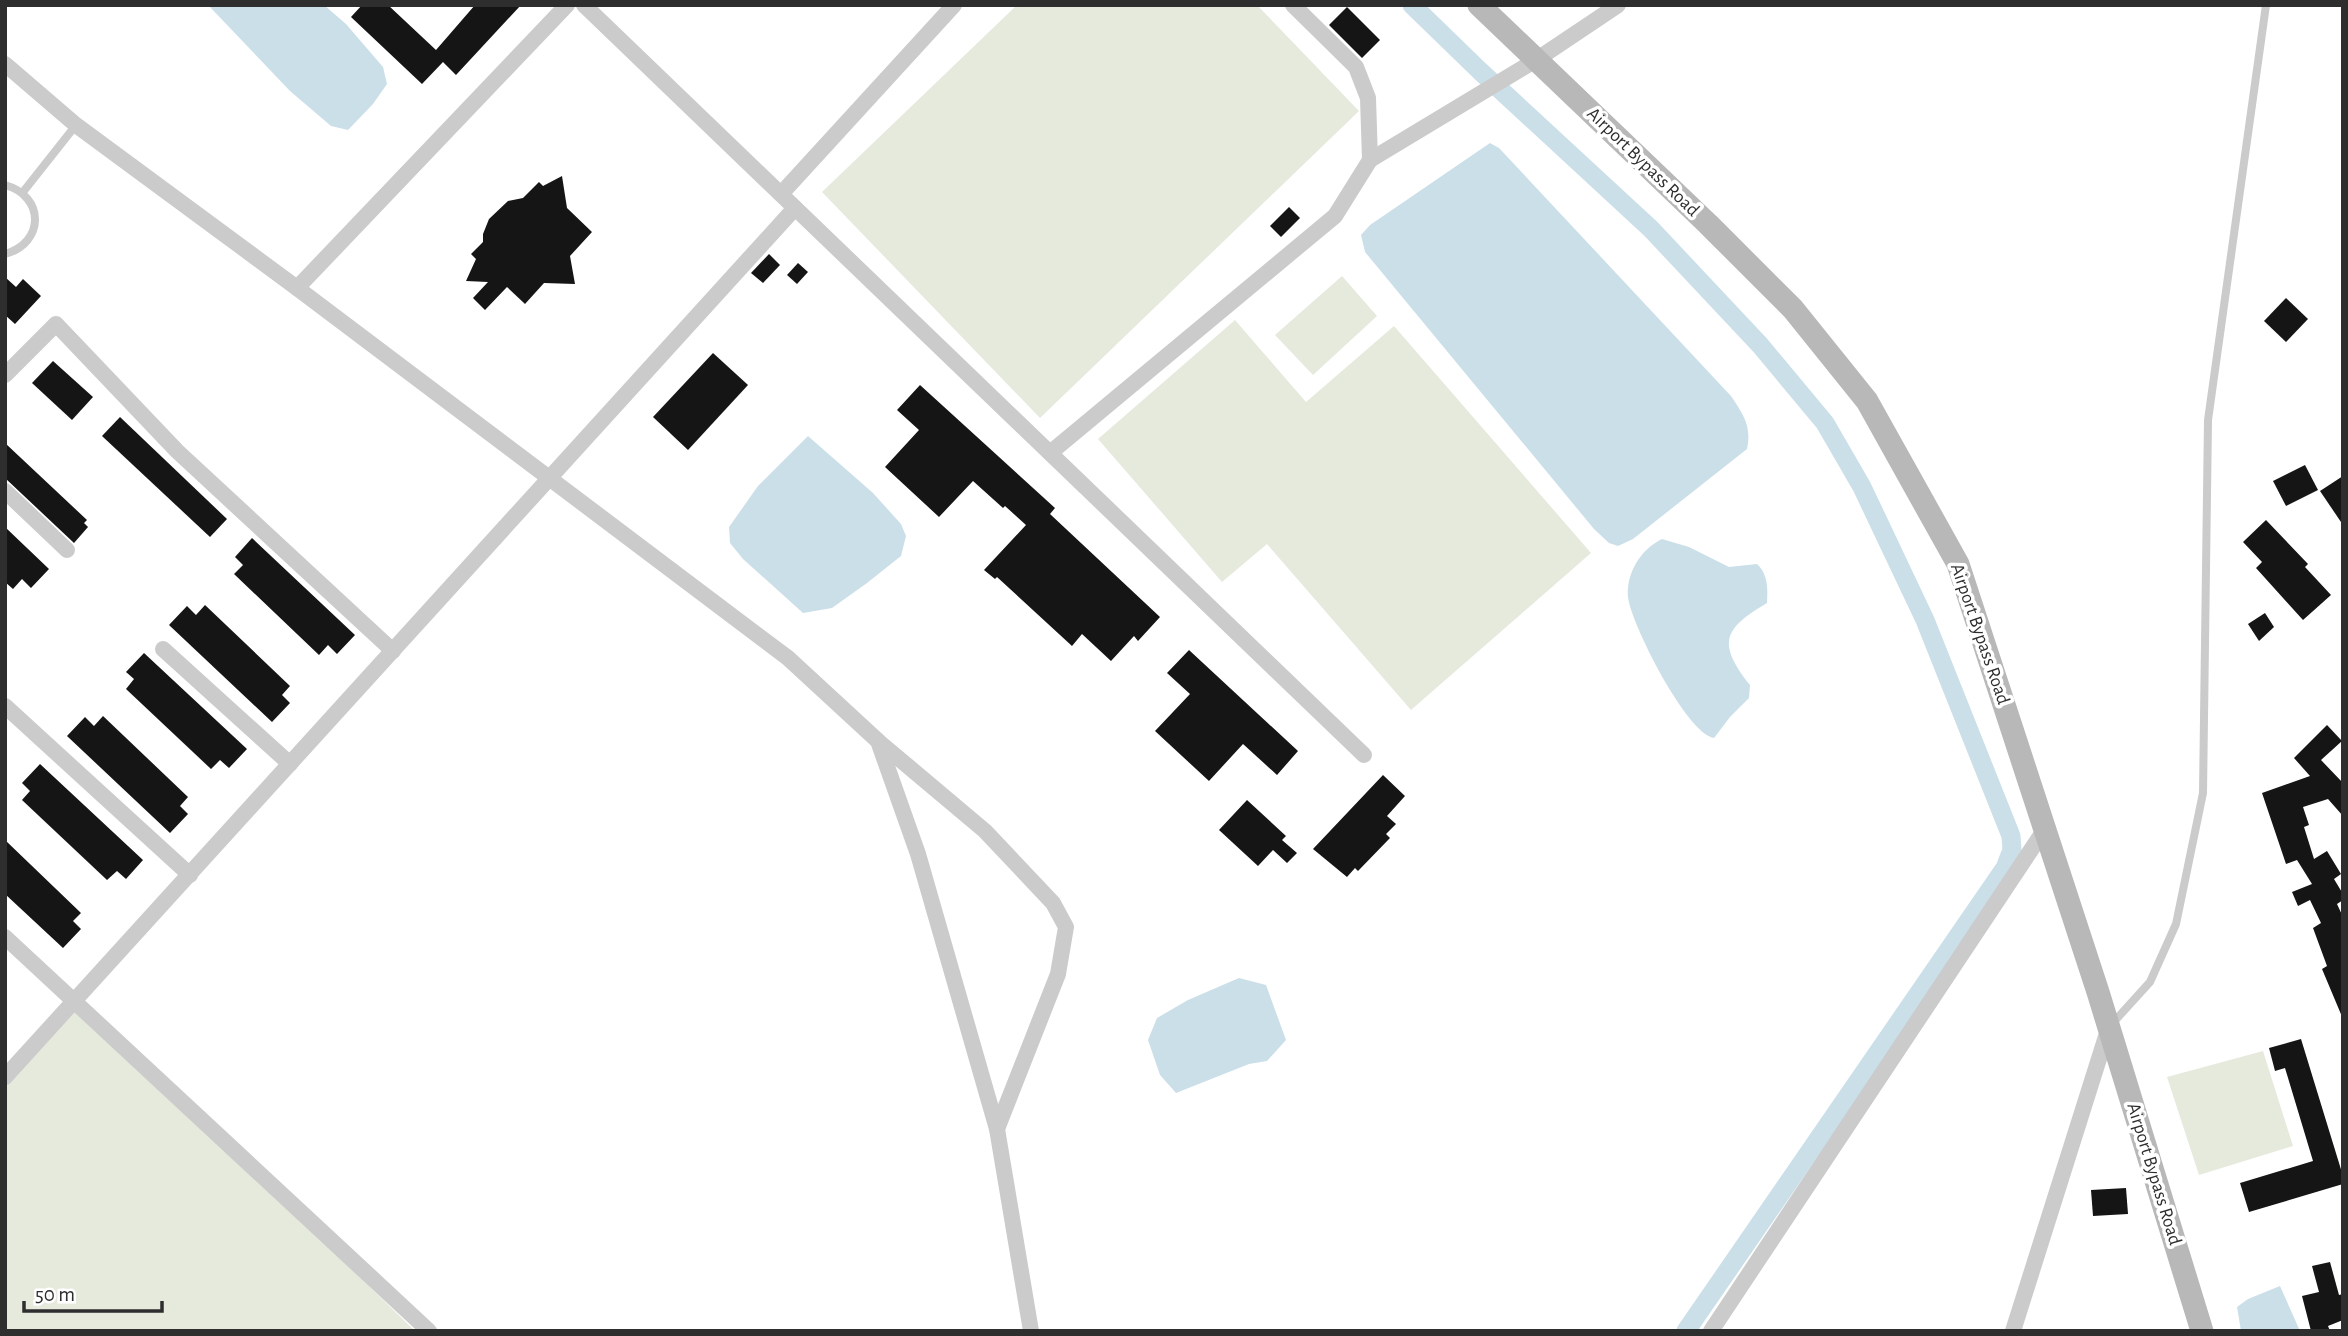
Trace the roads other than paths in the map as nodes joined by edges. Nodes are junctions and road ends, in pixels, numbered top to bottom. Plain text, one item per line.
1 (568, 5) edge
2 (584, 5) edge
3 (954, 5) edge
4 (1293, 5) edge
5 (1479, 5) edge
6 (1618, 5) edge
7 (2266, 5) edge
8 (1536, 60) junction
9 (5, 64) edge
10 (76, 125) junction
11 (1370, 160) junction
12 (5, 185) edge
13 (23, 192) junction
14 (781, 194) junction
15 (795, 208) junction
16 (5, 254) edge
17 (297, 288) junction
18 (5, 375) edge
19 (1050, 453) junction
20 (549, 480) junction
21 (5, 491) edge
22 (67, 550) dead end
23 (163, 649) dead end
24 (393, 651) junction
25 (5, 706) edge
26 (878, 741) junction
27 (1364, 755) dead end
28 (290, 764) junction
29 (2045, 830) junction
30 (190, 875) junction
31 (5, 937) edge
32 (75, 1000) junction
33 (2109, 1027) junction
34 (5, 1077) edge
35 (997, 1129) junction
36 (429, 1331) edge
37 (1031, 1331) edge
38 (1711, 1331) edge
39 (2013, 1331) edge
40 (2202, 1331) edge

1 - 17 street
2 - 14 street
3 - 14 street
4 - 11 street
5 - 8 street, Airport Bypass Road
6 - 8 street
7 - 33 lane
8 - 11 street
8 - 29 street, Airport Bypass Road
9 - 10 street
10 - 13 lane
10 - 17 street
11 - 19 street
12 - 13 lane
13 - 16 lane
14 - 15 street
15 - 19 street
15 - 20 street
17 - 20 street
18 - 24 street
19 - 27 street
20 - 24 street
20 - 26 street
21 - 22 street
23 - 28 street
24 - 28 street
25 - 30 street
26 - 35 street
26 - 35 street
28 - 30 street
29 - 33 street, Airport Bypass Road
29 - 38 street
30 - 32 street
31 - 32 street
32 - 34 street
32 - 36 street
33 - 39 street
33 - 40 street, Airport Bypass Road
35 - 37 street

